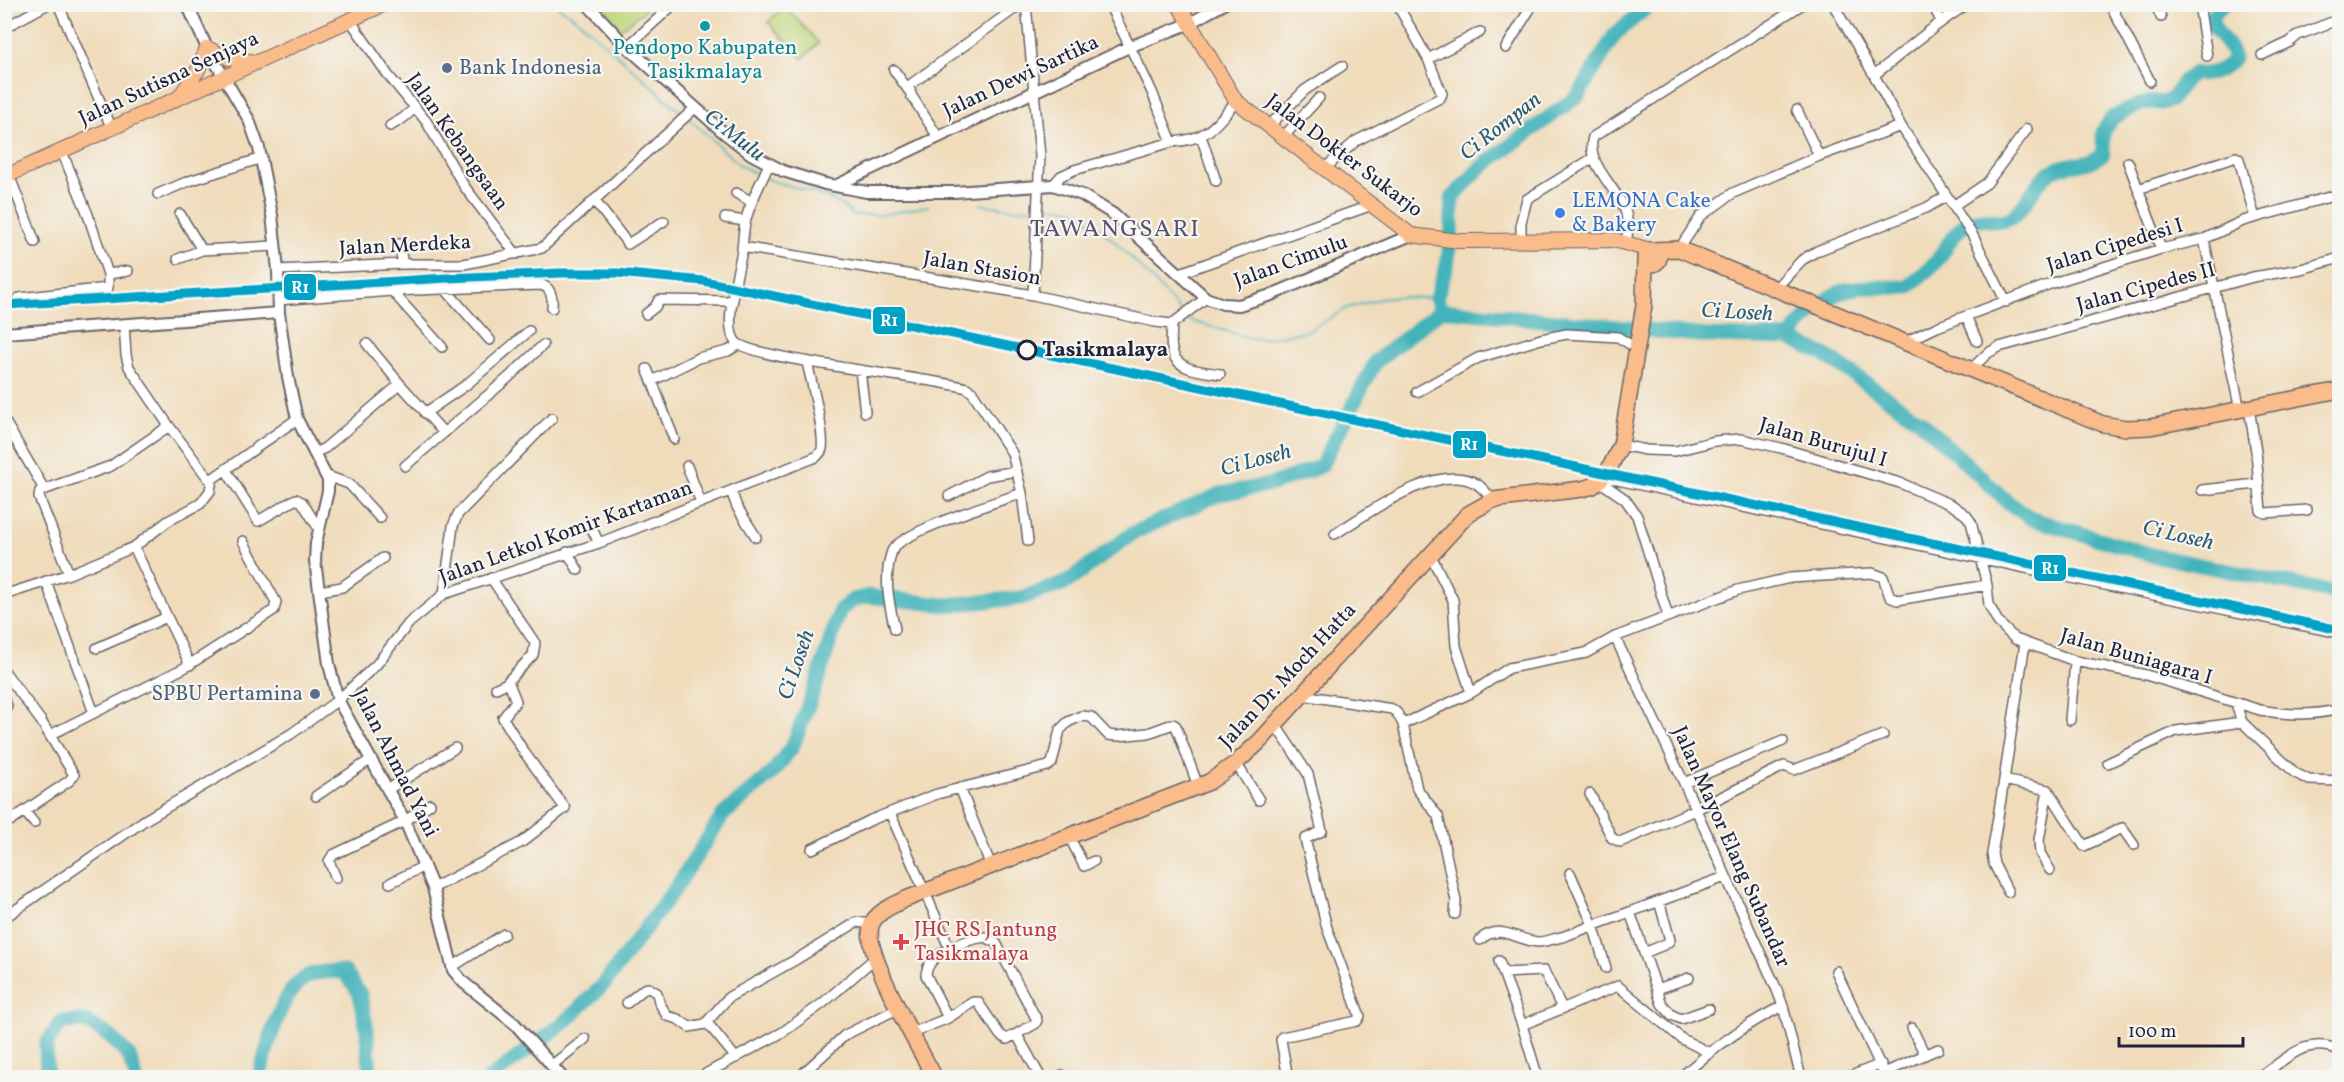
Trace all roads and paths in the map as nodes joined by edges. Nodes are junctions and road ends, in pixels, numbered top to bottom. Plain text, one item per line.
1 (48, 4) edge
2 (58, 4) edge
3 (187, 4) edge
4 (385, 4) edge
5 (587, 4) edge
6 (674, 4) edge
7 (1024, 4) edge
8 (1109, 4) edge
9 (1178, 4) edge
10 (1224, 4) edge
11 (1397, 4) edge
12 (1533, 4) edge
13 (1803, 4) edge
14 (1833, 4) edge
15 (1932, 4) edge
16 (1968, 4) edge
17 (2110, 4) edge
18 (2155, 4) edge
19 (2199, 4) edge
20 (2161, 17) dead end
21 (2340, 19) edge
22 (350, 20) junction
23 (1941, 21) junction
24 (1188, 24) junction
25 (4, 28) edge
26 (1480, 32) dead end
27 (627, 47) junction
28 (1130, 47) junction
29 (207, 48) junction
30 (1506, 48) dead end
31 (2262, 55) dead end
32 (2207, 56) dead end
33 (1428, 59) junction
34 (255, 62) junction
35 (1342, 66) dead end
36 (894, 70) dead end
37 (1874, 75) junction
38 (224, 77) junction
39 (2150, 81) dead end
40 (909, 91) junction
41 (1035, 93) junction
42 (178, 98) junction
43 (1319, 98) dead end
44 (1236, 101) junction
45 (415, 108) junction
46 (693, 110) junction
47 (1797, 110) dead end
48 (1270, 125) junction
49 (390, 126) dead end
50 (1901, 126) junction
51 (112, 129) junction
52 (2027, 129) dead end
53 (1201, 136) junction
54 (1284, 136) junction
55 (938, 138) junction
56 (1172, 142) junction
57 (62, 152) junction
58 (1819, 156) junction
59 (262, 158) junction
60 (1593, 158) junction
61 (2128, 162) dead end
62 (1325, 168) junction
63 (765, 172) junction
64 (7, 176) edge
65 (1216, 181) dead end
66 (1053, 185) junction
67 (835, 186) junction
68 (1040, 186) junction
69 (2138, 189) junction
70 (736, 193) dead end
71 (158, 194) dead end
72 (2340, 194) edge
73 (1947, 196) junction
74 (594, 200) junction
75 (752, 202) junction
76 (1372, 205) junction
77 (1953, 206) junction
78 (180, 214) dead end
79 (725, 218) dead end
80 (2255, 218) junction
81 (664, 221) dead end
82 (746, 221) junction
83 (1412, 236) junction
84 (2204, 239) junction
85 (35, 242) dead end
86 (1521, 242) junction
87 (1620, 242) junction
88 (399, 244) dead end
89 (275, 246) junction
90 (742, 247) junction
91 (1679, 249) junction
92 (2161, 249) junction
93 (202, 250) junction
94 (516, 254) junction
95 (1652, 256) junction
96 (2340, 258) edge
97 (178, 259) dead end
98 (403, 264) junction
99 (128, 271) dead end
100 (1180, 273) junction
101 (108, 274) junction
102 (278, 275) junction
103 (2215, 288) junction
104 (445, 289) junction
105 (1774, 290) junction
106 (392, 291) junction
107 (1033, 295) junction
108 (19, 298) dead end
109 (1206, 298) junction
110 (278, 300) junction
111 (732, 301) junction
112 (2006, 302) junction
113 (552, 308) dead end
114 (279, 313) junction
115 (646, 314) dead end
116 (1966, 316) junction
117 (124, 324) junction
118 (1172, 324) junction
119 (529, 331) dead end
120 (4, 333) edge
121 (490, 340) dead end
122 (1977, 341) dead end
123 (1905, 342) junction
124 (367, 344) dead end
125 (543, 345) dead end
126 (738, 345) junction
127 (1636, 346) junction
128 (442, 347) dead end
129 (807, 362) junction
130 (647, 369) dead end
131 (860, 370) junction
132 (1970, 370) junction
133 (1220, 374) dead end
134 (652, 381) junction
135 (400, 384) junction
136 (2340, 390) edge
137 (1417, 392) dead end
138 (2245, 409) junction
139 (866, 412) dead end
140 (425, 413) junction
141 (552, 418) dead end
142 (297, 419) junction
143 (4, 420) edge
144 (169, 426) junction
145 (444, 433) junction
146 (674, 439) dead end
147 (1621, 446) junction
148 (314, 453) junction
149 (405, 466) dead end
150 (687, 466) dead end
151 (226, 470) junction
152 (1017, 471) junction
153 (327, 476) junction
154 (212, 479) junction
155 (1602, 479) junction
156 (2257, 484) junction
157 (44, 489) junction
158 (2202, 490) dead end
159 (731, 491) junction
160 (1022, 493) junction
161 (949, 496) dead end
162 (1493, 500) junction
163 (701, 503) junction
164 (2307, 510) dead end
165 (380, 518) dead end
166 (589, 523) dead end
167 (319, 529) junction
168 (1335, 534) dead end
169 (756, 537) dead end
170 (243, 541) dead end
171 (1028, 541) dead end
172 (599, 543) junction
173 (134, 547) junction
174 (567, 552) junction
175 (1430, 554) junction
176 (1979, 557) junction
177 (383, 558) dead end
178 (578, 570) dead end
179 (69, 574) junction
180 (491, 578) junction
181 (46, 581) junction
182 (1987, 585) junction
183 (320, 591) junction
184 (444, 594) junction
185 (4, 595) edge
186 (1668, 616) junction
187 (167, 617) junction
188 (895, 629) dead end
189 (2340, 633) edge
190 (1615, 637) junction
191 (2025, 643) junction
192 (97, 648) dead end
193 (2075, 661) junction
194 (190, 665) junction
195 (4, 671) edge
196 (507, 683) junction
197 (496, 688) dead end
198 (1472, 693) junction
199 (1302, 695) junction
200 (4, 700) edge
201 (338, 700) junction
202 (2236, 704) junction
203 (2340, 709) edge
204 (4, 712) edge
205 (94, 713) junction
206 (2070, 720) dead end
207 (2242, 722) junction
208 (1275, 724) junction
209 (1403, 724) junction
210 (50, 735) junction
211 (1883, 735) dead end
212 (1783, 741) dead end
213 (455, 748) dead end
214 (370, 760) junction
215 (1236, 763) junction
216 (2108, 763) dead end
217 (2004, 780) junction
218 (2340, 781) edge
219 (1684, 783) junction
220 (1198, 786) junction
221 (960, 788) junction
222 (387, 790) junction
223 (2048, 790) junction
224 (1590, 794) dead end
225 (316, 795) dead end
226 (1259, 801) dead end
227 (430, 804) dead end
228 (1695, 810) junction
229 (26, 812) junction
230 (890, 813) junction
231 (405, 821) junction
232 (34, 823) dead end
233 (4, 825) edge
234 (1069, 836) junction
235 (2134, 845) dead end
236 (812, 849) dead end
237 (1094, 861) dead end
238 (424, 866) junction
239 (991, 866) junction
240 (2050, 870) dead end
241 (1570, 873) dead end
242 (1725, 877) junction
243 (336, 878) dead end
244 (390, 883) dead end
245 (433, 888) junction
246 (926, 891) junction
247 (2008, 892) dead end
248 (1659, 901) junction
249 (1630, 912) junction
250 (1455, 914) dead end
251 (4, 918) edge
252 (871, 924) junction
253 (1593, 925) junction
254 (504, 934) dead end
255 (1480, 940) dead end
256 (949, 947) junction
257 (1644, 953) junction
258 (875, 958) junction
259 (1499, 961) dead end
260 (452, 967) junction
261 (1606, 968) dead end
262 (1836, 971) dead end
263 (1504, 973) junction
264 (1689, 978) dead end
265 (1657, 989) junction
266 (627, 1003) dead end
267 (1783, 1006) junction
268 (899, 1008) junction
269 (1562, 1008) junction
270 (1709, 1009) dead end
271 (948, 1018) junction
272 (705, 1024) junction
273 (1522, 1024) junction
274 (1912, 1028) dead end
275 (912, 1033) junction
276 (1017, 1035) junction
277 (585, 1039) dead end
278 (1938, 1049) dead end
279 (2340, 1050) edge
280 (1708, 1052) junction
281 (1925, 1055) junction
282 (736, 1058) junction
283 (552, 1066) junction
284 (1884, 1071) edge
285 (563, 1077) edge
286 (698, 1077) edge
287 (798, 1077) edge
288 (935, 1077) edge
289 (1041, 1077) edge
290 (1288, 1077) edge
291 (1538, 1077) edge
292 (1680, 1077) edge
293 (1800, 1077) edge
294 (1846, 1077) edge
295 (2260, 1077) edge

1 - 25 street
2 - 51 street
3 - 29 street
4 - 22 main road, Jalan Sutisna Senjaya
5 - 27 street
6 - 27 street
7 - 40 street
7 - 41 street
8 - 28 street
9 - 24 main road, Jalan Dokter Sukarjo
10 - 24 street, Jalan Dewi Sartika
11 - 33 street
12 - 30 street
13 - 60 street
14 - 37 street
15 - 23 street
16 - 23 street
17 - 39 street
18 - 20 street
19 - 32 street
21 - 31 street
22 - 34 main road, Jalan Sutisna Senjaya
22 - 45 street, Jalan Kebangsaan
23 - 37 street
24 - 28 street, Jalan Dewi Sartika
24 - 44 main road, Jalan Dokter Sukarjo
26 - 33 street
27 - 46 street
28 - 41 street, Jalan Dewi Sartika
28 - 56 street
29 - 34 main road
29 - 38 street
29 - 42 main road
33 - 62 street
34 - 38 main road, Jalan Sutisna Senjaya
35 - 48 street
36 - 40 street
37 - 50 street
38 - 42 main road, Jalan Sutisna Senjaya
38 - 59 street
40 - 55 street
41 - 55 street, Jalan Dewi Sartika
41 - 68 street
42 - 51 main road, Jalan Sutisna Senjaya
43 - 54 street
44 - 48 main road, Jalan Dokter Sukarjo
44 - 53 street
45 - 49 street
45 - 94 street, Jalan Kebangsaan
46 - 63 street
46 - 74 street, Jalan Merdeka
47 - 58 street
48 - 54 main road, Jalan Dokter Sukarjo
50 - 58 street
50 - 73 street
51 - 57 main road, Jalan Sutisna Senjaya
52 - 77 street
53 - 56 street
53 - 65 street
54 - 62 main road, Jalan Dokter Sukarjo
55 - 67 street, Jalan Dewi Sartika
56 - 66 street
57 - 64 main road, Jalan Sutisna Senjaya
57 - 101 street
58 - 91 street
59 - 71 street
59 - 89 street
60 - 86 street
60 - 87 street
61 - 69 street
62 - 76 main road, Jalan Dokter Sukarjo
63 - 67 street
63 - 75 street
64 - 85 street
66 - 68 street
66 - 100 street
67 - 68 street
68 - 107 street
69 - 80 street
69 - 92 street
70 - 75 street
72 - 80 street, Jalan Cipedesi I
73 - 77 street
73 - 105 street
74 - 81 street
74 - 94 street, Jalan Merdeka
75 - 82 street
76 - 83 main road, Jalan Dokter Sukarjo
76 - 100 street
77 - 112 street
78 - 93 street
79 - 82 street
80 - 84 street, Jalan Cipedesi I
82 - 90 street
83 - 86 main road, Jalan Dokter Sukarjo
83 - 109 street, Jalan Cimulu
84 - 92 street, Jalan Cipedesi I
84 - 103 street
86 - 87 main road, Jalan Dokter Sukarjo
87 - 95 main road, Jalan Dokter Sukarjo
88 - 98 street
89 - 93 street
89 - 102 street
90 - 107 street, Jalan Stasion
90 - 111 street
91 - 95 highway
91 - 105 highway
92 - 112 street, Jalan Cipedesi I
93 - 97 street
94 - 98 street, Jalan Merdeka
95 - 127 highway
96 - 103 street, Jalan Cipedes II
98 - 102 street, Jalan Merdeka
99 - 101 street
100 - 109 street
101 - 108 street
102 - 110 street
103 - 132 street, Jalan Cipedes II
103 - 138 street
104 - 106 street
104 - 113 street
104 - 121 street
105 - 123 highway
106 - 110 street
106 - 128 street
107 - 118 street, Jalan Stasion
109 - 118 street
110 - 114 street
111 - 115 street
111 - 126 street
112 - 116 street, Jalan Cipedesi I
114 - 117 street
114 - 142 street
116 - 122 street
116 - 123 street, Jalan Cipedesi I
117 - 120 street
117 - 144 street
118 - 133 street
119 - 140 street
123 - 132 highway
124 - 135 street
125 - 145 street
126 - 129 street
126 - 134 street
127 - 137 street
127 - 147 highway
129 - 131 street
129 - 159 street, Jalan Letkol Komir Kartaman
130 - 134 street
131 - 139 street
131 - 152 street
132 - 138 highway
134 - 146 street
135 - 140 street
135 - 148 street
136 - 138 highway
138 - 156 street
140 - 145 street
141 - 184 street
142 - 148 street
142 - 151 street
143 - 157 street
144 - 154 street
144 - 157 street
145 - 149 street
147 - 155 highway
147 - 176 street, Jalan Burujul I
148 - 153 street
150 - 163 street
151 - 154 street
151 - 167 street
152 - 160 street
152 - 161 street
153 - 165 street
153 - 167 street, Jalan Ahmad Yani
154 - 173 street
155 - 162 highway, Jalan Dr. Moch Hatta
155 - 176 street
155 - 186 street
156 - 158 street
156 - 164 street
157 - 179 street
159 - 163 street, Jalan Letkol Komir Kartaman
159 - 169 street
160 - 171 street
160 - 188 street
162 - 168 street
162 - 175 highway, Jalan Dr. Moch Hatta
163 - 172 street, Jalan Letkol Komir Kartaman
166 - 172 street
167 - 183 street, Jalan Ahmad Yani
170 - 194 street
172 - 174 street, Jalan Letkol Komir Kartaman
173 - 179 street
173 - 187 street
174 - 178 street
174 - 180 street, Jalan Letkol Komir Kartaman
175 - 198 street
175 - 199 highway, Jalan Dr. Moch Hatta
176 - 182 street, Jalan Buniagara I
176 - 189 street
177 - 183 street
179 - 181 street
180 - 184 street, Jalan Letkol Komir Kartaman
180 - 196 street
181 - 185 street
181 - 205 street
182 - 186 street
182 - 191 street, Jalan Buniagara I
183 - 201 street, Jalan Ahmad Yani
184 - 201 street, Jalan Letkol Komir Kartaman
186 - 190 street
187 - 192 street
187 - 194 street
190 - 198 street
190 - 219 street, Jalan Mayor Elang Subandar
191 - 193 street, Jalan Buniagara I
191 - 217 street
193 - 202 street, Jalan Buniagara I
193 - 206 street
194 - 205 street
195 - 210 street
196 - 197 street
196 - 245 street
198 - 209 street
199 - 208 highway, Jalan Dr. Moch Hatta
199 - 209 street
200 - 204 street
201 - 214 street, Jalan Ahmad Yani
201 - 251 street, Jalan Letkol Komir Kartaman
202 - 203 street, Jalan Buniagara I
202 - 207 street
205 - 210 street
207 - 216 street
207 - 218 street
208 - 215 highway, Jalan Dr. Moch Hatta
208 - 290 street
209 - 250 street
210 - 229 street
211 - 228 street
212 - 219 street
213 - 222 street
214 - 222 street, Jalan Ahmad Yani
214 - 225 street
215 - 220 highway, Jalan Dr. Moch Hatta
215 - 226 street
217 - 223 street
217 - 247 street
219 - 228 street, Jalan Mayor Elang Subandar
220 - 221 street
220 - 234 highway, Jalan Dr. Moch Hatta
221 - 230 street
221 - 239 street
222 - 231 street, Jalan Ahmad Yani
223 - 235 street
223 - 240 street
224 - 228 street
227 - 231 street
228 - 242 street, Jalan Mayor Elang Subandar
229 - 232 street
229 - 233 street
230 - 236 street
230 - 246 street
231 - 238 street, Jalan Ahmad Yani
231 - 243 street
234 - 237 street
234 - 239 highway, Jalan Dr. Moch Hatta
238 - 244 street
238 - 245 street, Jalan Ahmad Yani
239 - 246 highway, Jalan Dr. Moch Hatta
241 - 253 street
242 - 248 street
242 - 267 street, Jalan Mayor Elang Subandar
245 - 260 street, Jalan Ahmad Yani
246 - 252 highway, Jalan Dr. Moch Hatta
246 - 256 street
248 - 249 street
248 - 257 street
249 - 253 street
249 - 257 street
252 - 258 highway
252 - 272 street
253 - 255 street
253 - 261 street
254 - 260 street
256 - 271 street
256 - 276 street
257 - 265 street
258 - 268 highway
258 - 282 street
259 - 263 street
260 - 283 street, Jalan Ahmad Yani
262 - 284 street
263 - 269 street
263 - 273 street
264 - 265 street
265 - 270 street
266 - 272 street
267 - 280 street
267 - 293 street, Jalan Mayor Elang Subandar
268 - 275 highway
268 - 287 street
269 - 273 street
269 - 280 street
271 - 275 street
271 - 276 street
272 - 282 street
273 - 291 street
274 - 281 street
275 - 288 highway
276 - 289 street
277 - 283 street
278 - 281 street
279 - 295 street
280 - 292 street
281 - 284 street
282 - 286 street
283 - 285 street, Jalan Ahmad Yani
284 - 294 street

